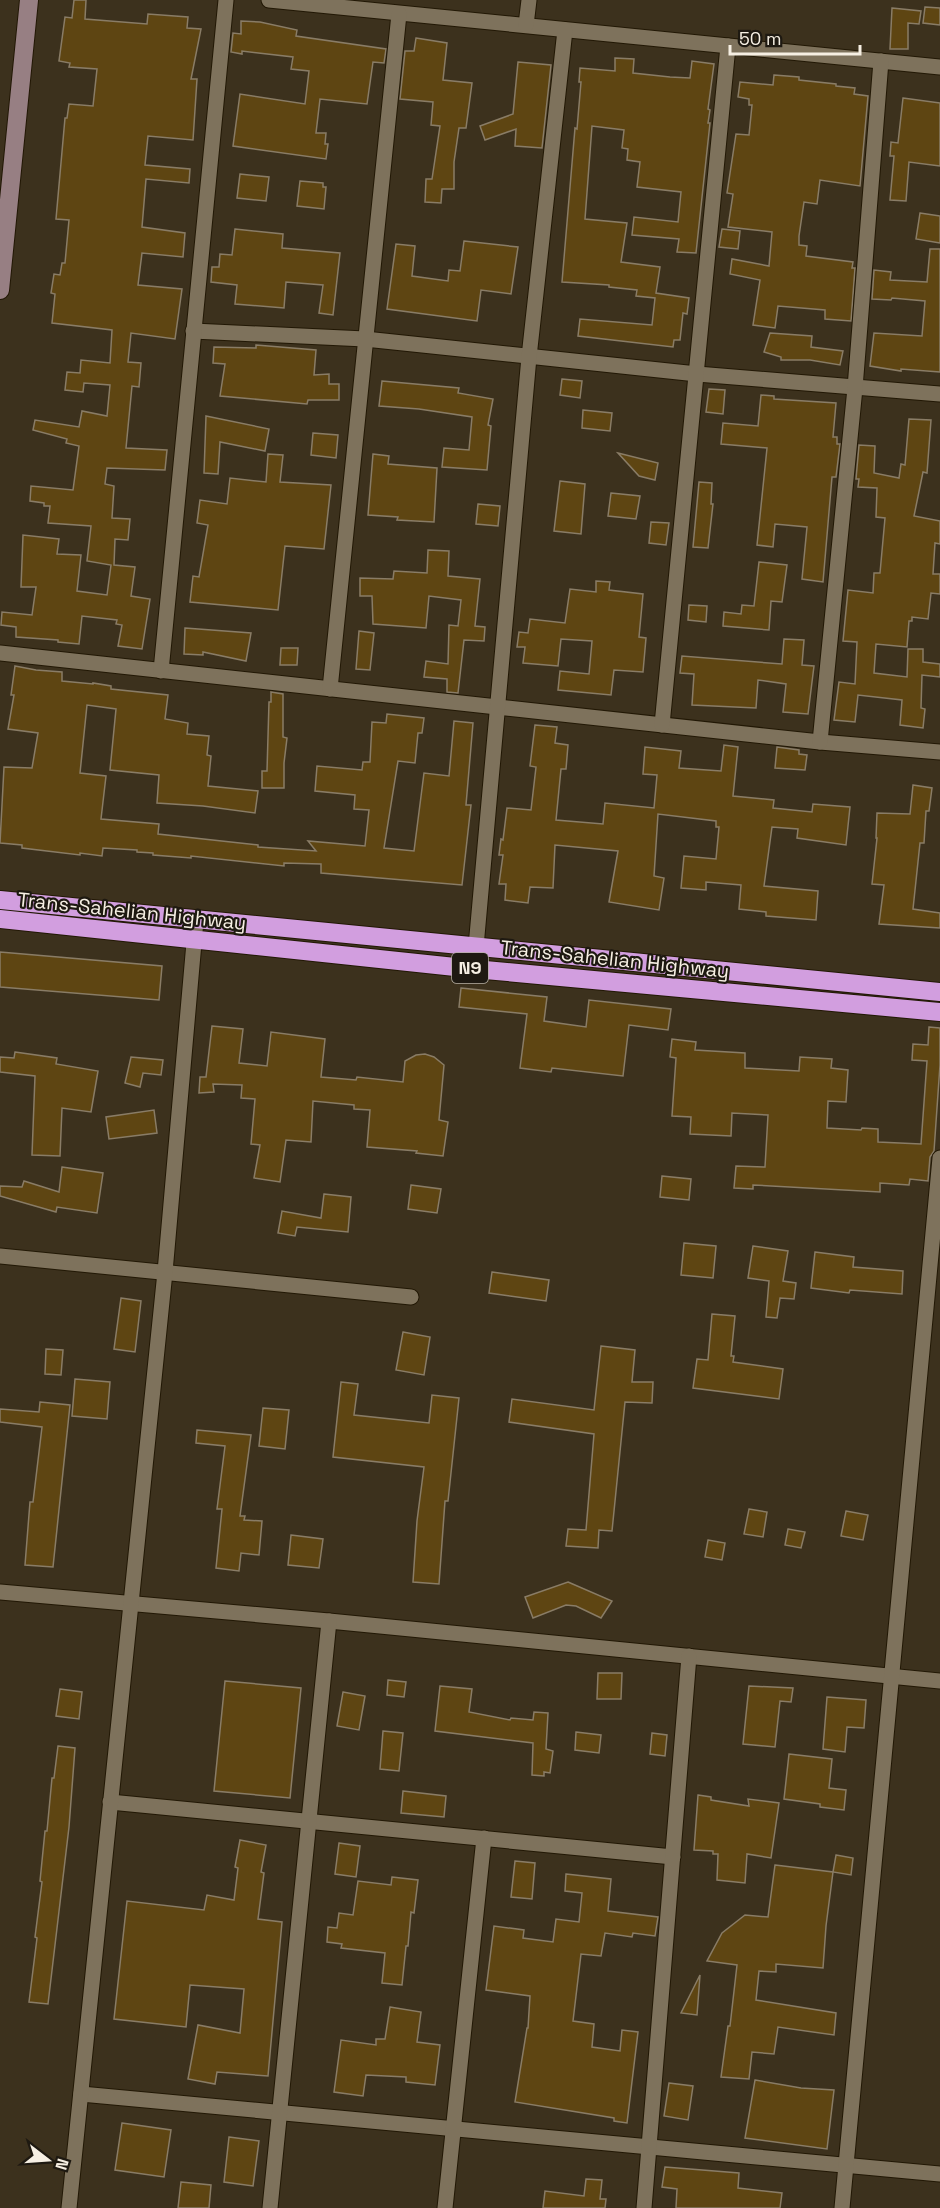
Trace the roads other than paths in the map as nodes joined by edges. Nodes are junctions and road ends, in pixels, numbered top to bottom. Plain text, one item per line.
1 (29, 0) edge
2 (226, 0) edge
3 (269, 0) edge
4 (529, 0) edge
5 (399, 14) junction
6 (526, 25) junction
7 (565, 30) junction
8 (728, 45) junction
9 (881, 61) junction
10 (940, 67) edge
11 (0, 290) edge
12 (193, 331) junction
13 (365, 339) junction
14 (529, 357) junction
15 (697, 374) junction
16 (855, 388) junction
17 (940, 394) edge
18 (0, 653) edge
19 (161, 670) junction
20 (330, 689) junction
21 (499, 706) junction
22 (662, 724) junction
23 (820, 742) junction
24 (940, 752) edge
25 (0, 900) edge
26 (0, 919) edge
27 (196, 920) junction
28 (195, 940) junction
29 (475, 947) junction
30 (474, 969) junction
31 (940, 992) edge
32 (940, 1012) edge
33 (940, 1158) edge
34 (0, 1256) edge
35 (165, 1272) junction
36 (411, 1297) dead end
37 (0, 1592) edge
38 (130, 1605) junction
39 (329, 1621) junction
40 (689, 1656) junction
41 (892, 1676) junction
42 (940, 1681) edge
43 (110, 1802) junction
44 (309, 1821) junction
45 (484, 1838) junction
46 (673, 1857) junction
47 (81, 2094) junction
48 (280, 2113) junction
49 (453, 2129) junction
50 (649, 2147) junction
51 (845, 2165) junction
52 (940, 2174) edge
53 (69, 2208) edge
54 (270, 2208) edge
55 (445, 2208) edge
56 (644, 2208) edge
57 (842, 2208) edge

1 - 11 street
2 - 12 street
3 - 5 street
4 - 6 street
5 - 6 street
5 - 13 street
6 - 7 street
7 - 8 street
7 - 14 street
8 - 9 street
8 - 15 street
9 - 10 street
9 - 16 street
12 - 13 street
12 - 19 street
13 - 14 street
13 - 20 street
14 - 15 street
14 - 21 street
15 - 16 street
15 - 22 street
16 - 17 street
16 - 23 street
18 - 19 street
19 - 20 street
20 - 21 street
21 - 22 street
21 - 29 street
22 - 23 street
23 - 24 street
25 - 27 highway, Trans-Sahelian Highway / N9
26 - 28 highway, Trans-Sahelian Highway / N9
27 - 28 street
27 - 29 highway, Trans-Sahelian Highway / N9
28 - 30 highway, Trans-Sahelian Highway / N9
28 - 35 street
29 - 30 street
29 - 31 highway, Trans-Sahelian Highway / N9
30 - 32 highway, Trans-Sahelian Highway / N9
33 - 41 street
34 - 35 street
35 - 36 street
35 - 38 street
37 - 38 street
38 - 39 street
38 - 43 street
39 - 40 street
39 - 44 street
40 - 41 street
40 - 46 street
41 - 42 street
41 - 51 street
43 - 44 street
43 - 47 street
44 - 45 street
44 - 48 street
45 - 46 street
45 - 49 street
46 - 50 street
47 - 48 street
47 - 53 street
48 - 49 street
48 - 54 street
49 - 50 street
49 - 55 street
50 - 51 street
50 - 56 street
51 - 52 street
51 - 57 street

